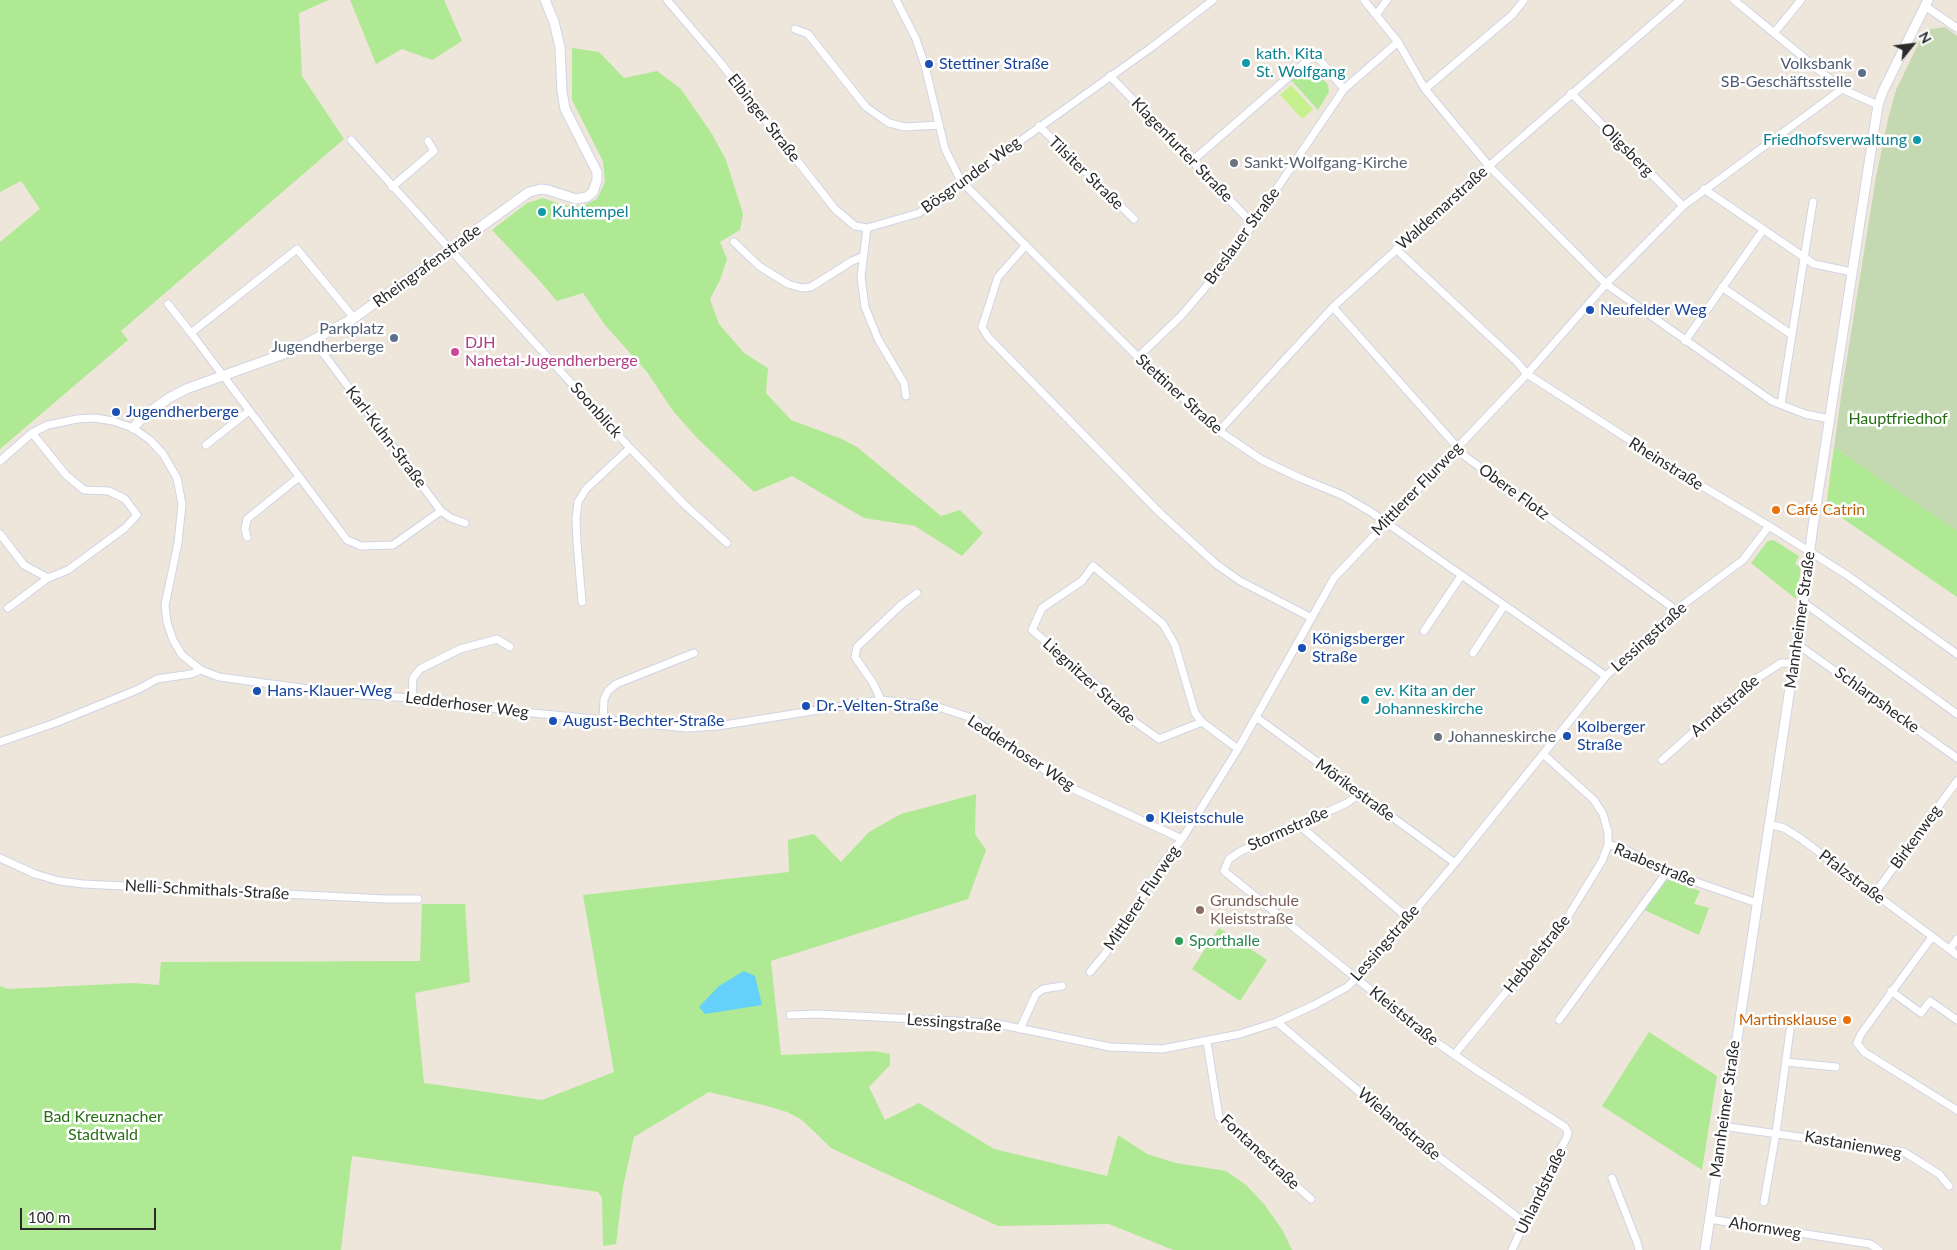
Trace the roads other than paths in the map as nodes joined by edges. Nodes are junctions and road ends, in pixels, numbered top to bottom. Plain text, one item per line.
1 (546, 0) edge
2 (666, 0) edge
3 (896, 0) edge
4 (1213, 0) edge
5 (1364, 0) edge
6 (1387, 0) edge
7 (1524, 0) edge
8 (1680, 0) edge
9 (1734, 0) edge
10 (1801, 0) edge
11 (1926, 3) edge
12 (1376, 15) junction
13 (1957, 28) edge
14 (795, 29) dead end
15 (1774, 33) junction
16 (1398, 42) junction
17 (1110, 76) junction
18 (1425, 88) junction
19 (1344, 89) junction
20 (1842, 89) junction
21 (1571, 94) junction
22 (1878, 105) junction
23 (938, 125) junction
24 (1039, 126) junction
25 (351, 140) dead end
26 (428, 141) dead end
27 (1192, 161) junction
28 (1489, 166) junction
29 (961, 181) junction
30 (392, 187) junction
31 (1704, 189) junction
32 (1813, 202) dead end
33 (1683, 206) junction
34 (1134, 219) dead end
35 (1253, 224) junction
36 (867, 228) junction
37 (1762, 230) junction
38 (734, 242) dead end
39 (1026, 245) junction
40 (1396, 249) junction
41 (449, 250) junction
42 (862, 258) junction
43 (1805, 258) junction
44 (1852, 272) junction
45 (1606, 284) junction
46 (1722, 287) junction
47 (168, 304) dead end
48 (1333, 307) junction
49 (354, 318) junction
50 (191, 334) junction
51 (1792, 335) junction
52 (1685, 340) junction
53 (314, 341) junction
54 (1138, 357) junction
55 (1527, 374) junction
56 (223, 376) junction
57 (906, 396) dead end
58 (1781, 404) junction
59 (249, 411) junction
60 (1830, 419) junction
61 (133, 428) junction
62 (1219, 431) junction
63 (32, 433) junction
64 (206, 446) dead end
65 (630, 448) junction
66 (1458, 448) junction
67 (0, 461) edge
68 (299, 477) junction
69 (441, 511) junction
70 (465, 523) dead end
71 (1385, 523) junction
72 (1769, 526) junction
73 (0, 534) edge
74 (247, 537) dead end
75 (727, 543) dead end
76 (1810, 552) junction
77 (1461, 576) junction
78 (48, 578) junction
79 (917, 593) dead end
80 (582, 602) dead end
81 (1803, 602) junction
82 (1504, 606) junction
83 (8, 608) dead end
84 (1676, 610) junction
85 (1310, 617) junction
86 (1424, 631) dead end
87 (1797, 644) junction
88 (510, 647) dead end
89 (694, 653) dead end
90 (1474, 653) dead end
91 (1957, 654) edge
92 (1794, 663) junction
93 (201, 670) junction
94 (1606, 676) junction
95 (412, 698) junction
96 (881, 700) junction
97 (1957, 714) edge
98 (1256, 717) junction
99 (603, 720) junction
100 (1202, 722) junction
101 (0, 742) edge
102 (1238, 749) junction
103 (1543, 754) junction
104 (1957, 758) edge
105 (1662, 760) dead end
106 (1957, 781) edge
107 (1360, 794) junction
108 (1768, 824) junction
109 (1299, 825) junction
110 (1182, 839) junction
111 (1608, 845) junction
112 (0, 858) edge
113 (1455, 863) junction
114 (1224, 871) joint
115 (1667, 872) junction
116 (1874, 893) junction
117 (418, 899) dead end
118 (1757, 903) junction
119 (1408, 918) junction
120 (1932, 937) junction
121 (1957, 939) edge
122 (1950, 950) junction
123 (1957, 955) edge
124 (1090, 972) dead end
125 (1358, 978) junction
126 (1062, 986) dead end
127 (1891, 992) junction
128 (790, 1015) dead end
129 (1558, 1020) dead end
130 (1957, 1020) edge
131 (1277, 1022) junction
132 (1020, 1028) junction
133 (1790, 1030) dead end
134 (1207, 1042) junction
135 (1454, 1055) junction
136 (1786, 1062) junction
137 (1836, 1067) dead end
138 (1957, 1110) edge
139 (1722, 1126) junction
140 (1568, 1132) joint
141 (1776, 1133) junction
142 (1612, 1178) dead end
143 (1949, 1186) dead end
144 (1311, 1199) dead end
145 (1764, 1202) dead end
146 (1709, 1219) junction
147 (1524, 1222) junction
148 (1512, 1250) edge
149 (1639, 1250) edge
150 (1704, 1250) edge
151 (1879, 1250) edge

1 - 41 street, Rheingrafenstraße
2 - 36 street, Elbinger Straße
3 - 23 street, Stettiner Straße
4 - 17 street, Bösgrunder Weg
5 - 12 street
6 - 12 street
7 - 18 street
8 - 21 street, Waldemarstraße
9 - 15 street
10 - 15 street
11 - 13 street
11 - 22 street, Mannheimer Straße
12 - 16 street
14 - 23 street
15 - 20 street
16 - 18 street
16 - 19 street, Breslauer Straße
17 - 24 street, Bösgrunder Weg
17 - 27 street, Klagenfurter Straße
18 - 28 street
19 - 27 street
19 - 35 street, Breslauer Straße
20 - 22 street
20 - 31 street, Mittlerer Flurweg
21 - 28 street, Waldemarstraße
21 - 33 street, Oligsberg
22 - 44 street, Mannheimer Straße
23 - 29 street, Stettiner Straße
24 - 29 street, Bösgrunder Weg
24 - 34 street, Tilsiter Straße
25 - 30 street, Soonblick
26 - 30 street
27 - 35 street, Klagenfurter Straße
28 - 40 street, Waldemarstraße
28 - 45 street
29 - 36 street, Bösgrunder Weg
29 - 39 street, Stettiner Straße
30 - 41 street, Soonblick
31 - 33 street, Mittlerer Flurweg
31 - 37 street
32 - 43 street
33 - 45 street, Mittlerer Flurweg
35 - 54 street, Breslauer Straße
36 - 42 street
37 - 43 street
37 - 46 street
38 - 42 street
39 - 54 street, Stettiner Straße
39 - 85 street
40 - 48 street, Waldemarstraße
40 - 55 street, Rheinstraße
41 - 49 street, Rheingrafenstraße
41 - 65 street, Soonblick
42 - 57 street
43 - 44 street
43 - 51 street
44 - 60 street, Mannheimer Straße
45 - 52 street
45 - 55 street, Mittlerer Flurweg
46 - 51 street
46 - 52 street
47 - 50 street
48 - 62 street, Waldemarstraße
48 - 66 street, Obere Flotz
49 - 50 street
49 - 53 street, Rheingrafenstraße
50 - 56 street
51 - 58 street
52 - 58 street
53 - 56 street, Rheingrafenstraße
53 - 69 street, Karl-Kuhn-Straße
54 - 62 street, Stettiner Straße
55 - 66 street, Mittlerer Flurweg
55 - 72 street, Rheinstraße
56 - 59 street
56 - 61 street, Rheingrafenstraße
58 - 60 street
59 - 64 street
59 - 68 street
60 - 76 street, Mannheimer Straße
61 - 63 street
61 - 93 street, Ledderhoser Weg
62 - 71 street, Stettiner Straße
63 - 67 street
63 - 78 street
65 - 75 street, Soonblick
65 - 80 street
66 - 71 street, Mittlerer Flurweg
66 - 84 street, Obere Flotz
68 - 69 street
68 - 74 street
69 - 70 street, Karl-Kuhn-Straße
71 - 77 street
71 - 85 street, Mittlerer Flurweg
72 - 76 street, Rheinstraße
72 - 84 street, Lessingstraße
73 - 78 street
76 - 81 street, Mannheimer Straße
76 - 91 street, Rheinstraße
77 - 82 street
77 - 86 street
78 - 83 street
79 - 96 street
81 - 87 street, Mannheimer Straße
81 - 97 street
82 - 90 street
82 - 94 street
84 - 94 street, Lessingstraße
85 - 98 street, Mittlerer Flurweg
87 - 92 street, Mannheimer Straße
87 - 104 street, Schlarpshecke
88 - 95 street
89 - 99 street
92 - 105 street, Arndtstraße
92 - 108 street, Mannheimer Straße
93 - 95 street, Ledderhoser Weg
93 - 101 street
94 - 103 street, Lessingstraße
95 - 99 street, Ledderhoser Weg
96 - 99 street, Ledderhoser Weg
96 - 110 street, Ledderhoser Weg
98 - 102 street, Mittlerer Flurweg
98 - 107 street, Mörikestraße
100 - 100 street, Liegnitzer Straße
100 - 102 street
102 - 110 street, Mittlerer Flurweg
103 - 111 street, Raabestraße
103 - 113 street, Lessingstraße
106 - 116 street, Birkenweg
107 - 109 street, Stormstraße
107 - 113 street, Mörikestraße
108 - 116 street, Pfalzstraße
108 - 118 street, Mannheimer Straße
109 - 114 street, Stormstraße
109 - 119 street
110 - 124 street, Mittlerer Flurweg
111 - 115 street, Raabestraße
111 - 135 street, Hebbelstraße
112 - 117 street, Nelli-Schmithals-Straße
113 - 119 street, Lessingstraße
114 - 125 street, Kleiststraße
115 - 118 street, Raabestraße
115 - 129 street
116 - 120 street, Pfalzstraße
118 - 139 street, Mannheimer Straße
119 - 125 street, Lessingstraße
120 - 122 street, Pfalzstraße
120 - 127 street
121 - 122 street
122 - 123 street, Pfalzstraße
125 - 131 street, Lessingstraße
125 - 135 street, Kleiststraße
126 - 132 street
127 - 130 street
127 - 138 street
128 - 132 street, Lessingstraße
131 - 134 street, Lessingstraße
131 - 147 street, Wielandstraße
132 - 134 street, Lessingstraße
133 - 136 street
134 - 144 street, Fontanestraße
135 - 140 street, Kleiststraße
136 - 137 street
136 - 141 street
139 - 141 street, Kastanienweg
139 - 146 street, Mannheimer Straße
140 - 147 street, Uhlandstraße
141 - 143 street, Kastanienweg
141 - 145 street
142 - 149 street
146 - 150 street, Mannheimer Straße
146 - 151 street, Ahornweg
147 - 148 street, Uhlandstraße

